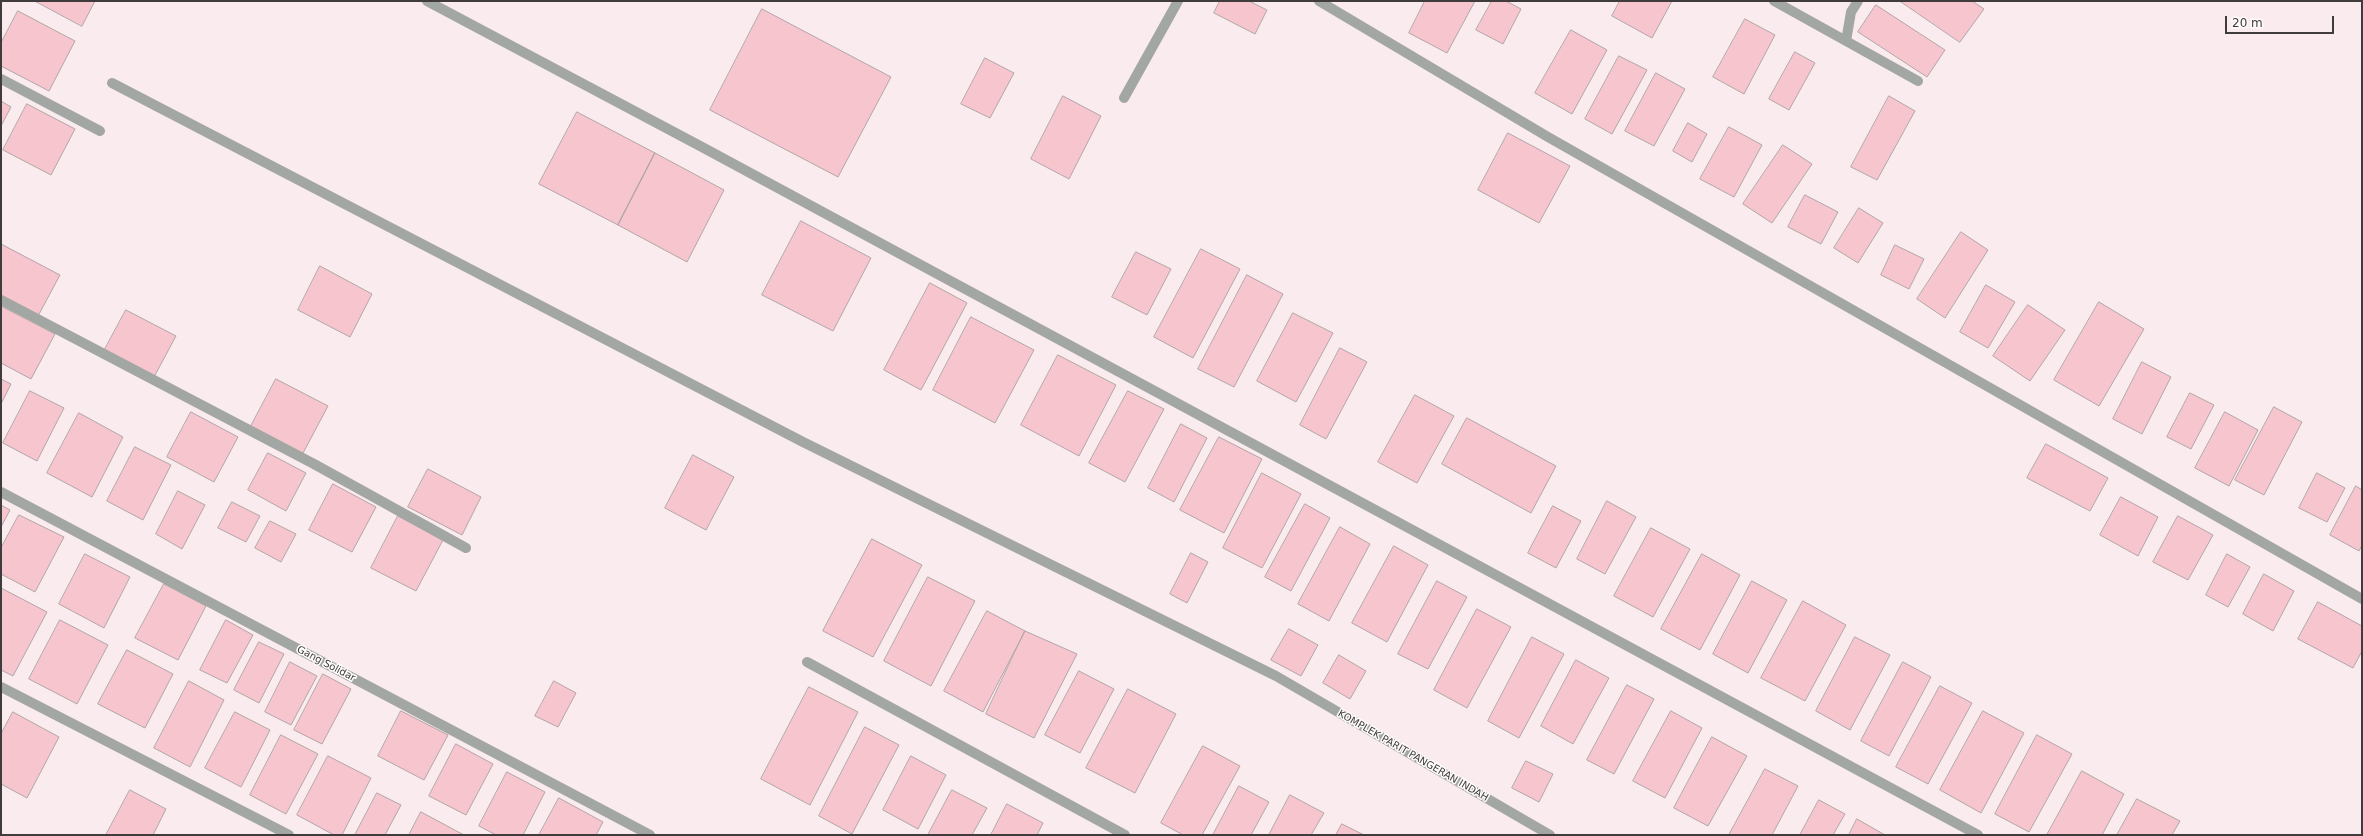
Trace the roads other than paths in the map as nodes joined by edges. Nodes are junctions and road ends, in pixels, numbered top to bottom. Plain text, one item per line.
1 (428, 1) edge
2 (1178, 1) edge
3 (1319, 1) edge
4 (1774, 1) edge
5 (1858, 1) edge
6 (1846, 41) junction
7 (1, 79) edge
8 (1918, 81) dead end
9 (112, 83) dead end
10 (1124, 98) dead end
11 (100, 131) dead end
12 (1, 300) edge
13 (1, 492) edge
14 (466, 548) dead end
15 (2362, 599) edge
16 (807, 662) dead end
17 (1, 687) edge
18 (289, 835) edge
19 (650, 835) edge
20 (1125, 835) edge
21 (1550, 835) edge
22 (1978, 835) edge

1 - 22 street
2 - 10 street
3 - 15 street
4 - 6 street
5 - 6 street
6 - 8 street
7 - 11 street
9 - 21 street, KOMPLEK PARIT PANGERAN INDAH
12 - 14 street
13 - 19 street, Gang Solidar
16 - 20 street
17 - 18 street

